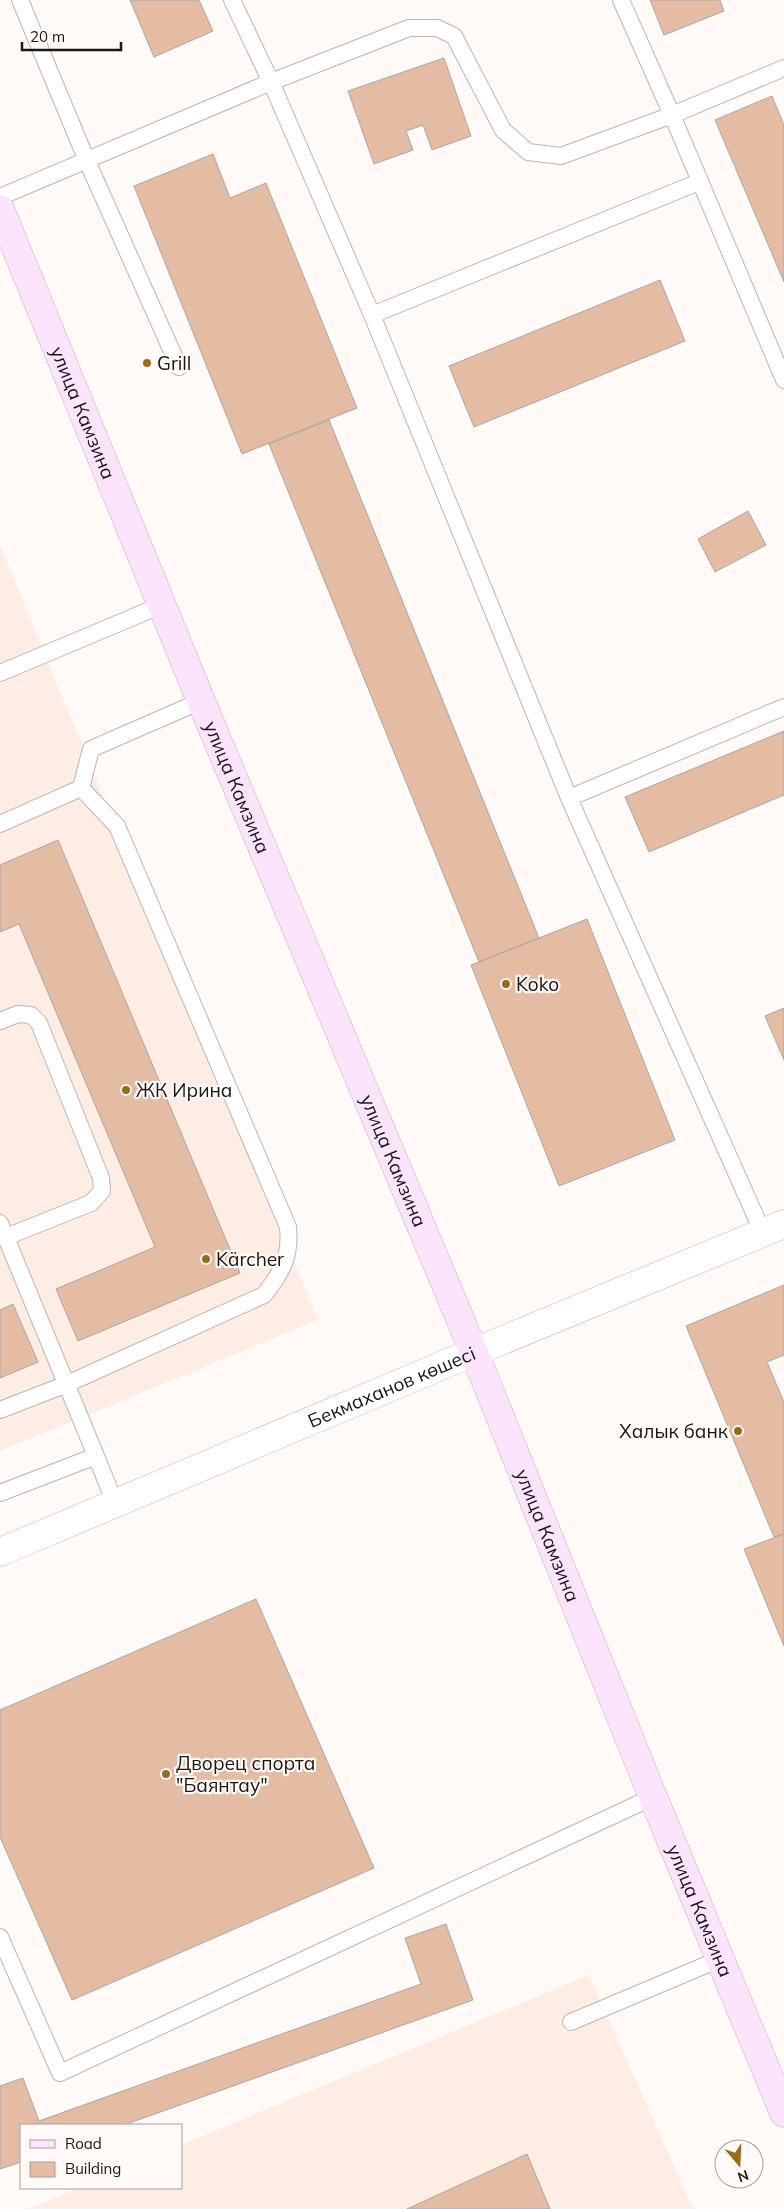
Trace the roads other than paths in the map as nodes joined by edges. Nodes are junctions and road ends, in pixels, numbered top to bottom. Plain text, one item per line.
1 (20, 0) edge
2 (232, 0) edge
3 (622, 0) edge
4 (784, 68) edge
5 (271, 82) junction
6 (672, 115) junction
7 (87, 161) junction
8 (699, 182) junction
9 (0, 197) edge
10 (0, 209) edge
11 (372, 315) junction
12 (180, 367) dead end
13 (784, 380) edge
14 (162, 605) junction
15 (0, 673) edge
16 (201, 701) junction
17 (784, 707) edge
18 (81, 788) junction
19 (569, 798) junction
20 (0, 824) edge
21 (0, 1021) edge
22 (773, 1229) edge
23 (3, 1230) edge
24 (474, 1352) junction
25 (67, 1384) junction
26 (0, 1410) edge
27 (96, 1456) junction
28 (0, 1492) edge
29 (115, 1503) junction
30 (0, 1552) edge
31 (653, 1797) junction
32 (0, 1937) edge
33 (720, 1959) junction
34 (571, 2022) dead end
35 (784, 2113) edge

1 - 7 lane
2 - 5 lane
3 - 6 lane
4 - 6 lane
5 - 6 lane
5 - 7 lane
5 - 11 lane
6 - 8 lane
7 - 9 lane
7 - 12 lane
8 - 11 lane
8 - 13 lane
10 - 14 main road, улица Камзина
11 - 19 lane
14 - 15 lane
14 - 16 main road, улица Камзина
16 - 18 lane
16 - 24 main road, улица Камзина
17 - 19 lane
18 - 20 lane
18 - 25 lane
19 - 22 lane
21 - 23 lane
22 - 24 street, Бекмаханов көшесі
23 - 25 lane
24 - 29 street, Бекмаханов көшесі
24 - 31 main road, улица Камзина
25 - 26 lane
25 - 27 lane
27 - 28 lane
27 - 29 lane
29 - 30 street, Бекмаханов көшесі
31 - 32 lane
31 - 33 main road, улица Камзина
33 - 34 lane
33 - 35 main road, улица Камзина

